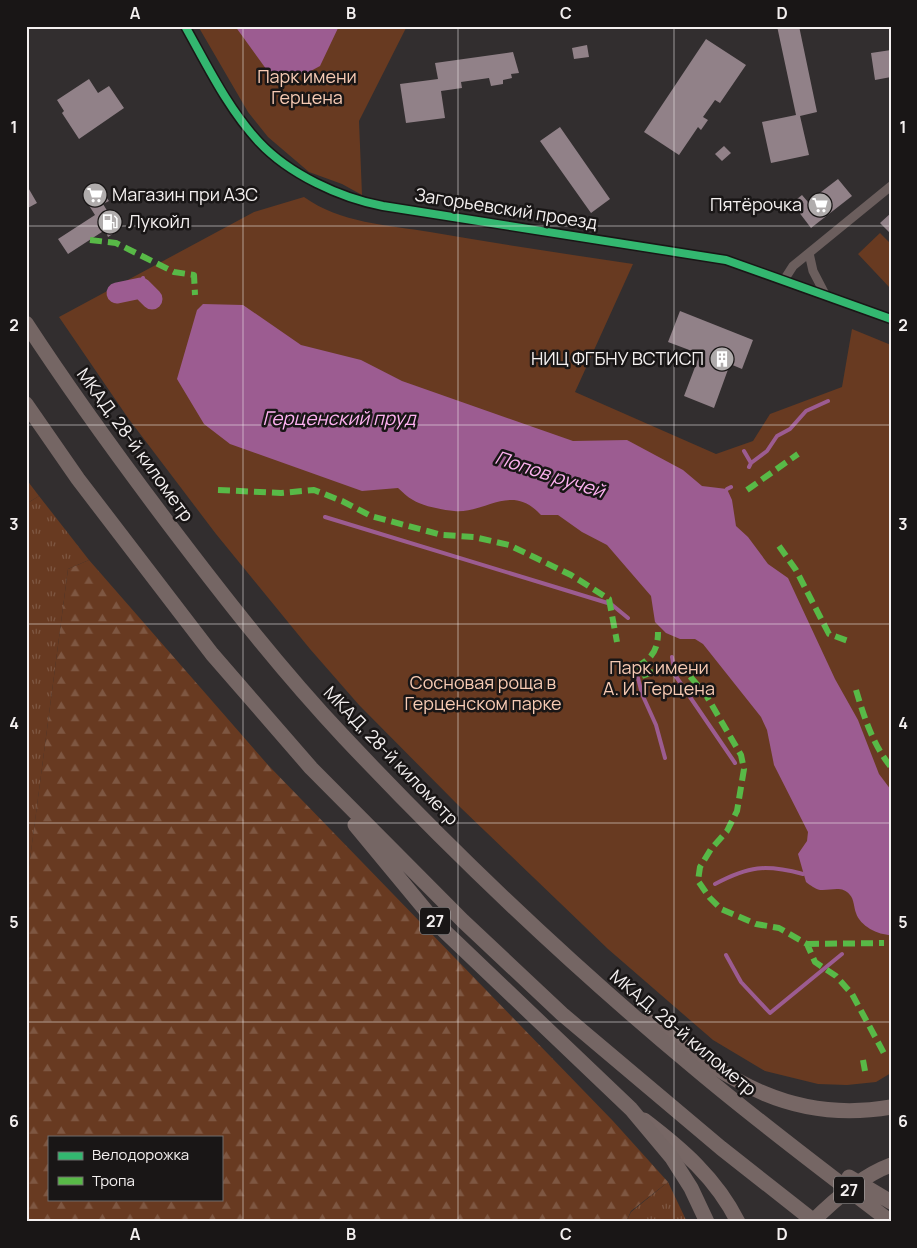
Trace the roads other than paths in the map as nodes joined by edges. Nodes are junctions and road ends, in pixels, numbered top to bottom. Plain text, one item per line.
1 (186, 26) edge
2 (891, 186) edge
3 (809, 253) junction
4 (784, 280) junction
5 (826, 296) junction
6 (891, 320) edge
7 (26, 322) edge
8 (26, 404) edge
9 (261, 712) junction
10 (592, 980) junction
11 (885, 1108) edge
12 (631, 1110) junction
13 (749, 1113) junction
14 (891, 1165) edge
15 (891, 1202) edge
16 (707, 1222) edge
17 (738, 1222) edge
18 (813, 1222) edge
19 (891, 1222) edge

1 - 4 street, Загорьевский проезд
2 - 3 street
3 - 4 street
3 - 5 street
4 - 5 street, Загорьевский проезд
5 - 6 street, Загорьевский проезд
7 - 10 highway, МКАД, 28-й километр
8 - 9 highway
9 - 12 highway, 27
9 - 18 highway
10 - 11 main road
10 - 13 highway, МКАД, 28-й километр
12 - 16 highway, 27
12 - 17 main road
13 - 15 highway
13 - 19 highway, МКАД, 28-й километр
14 - 18 highway, 27, bridge

